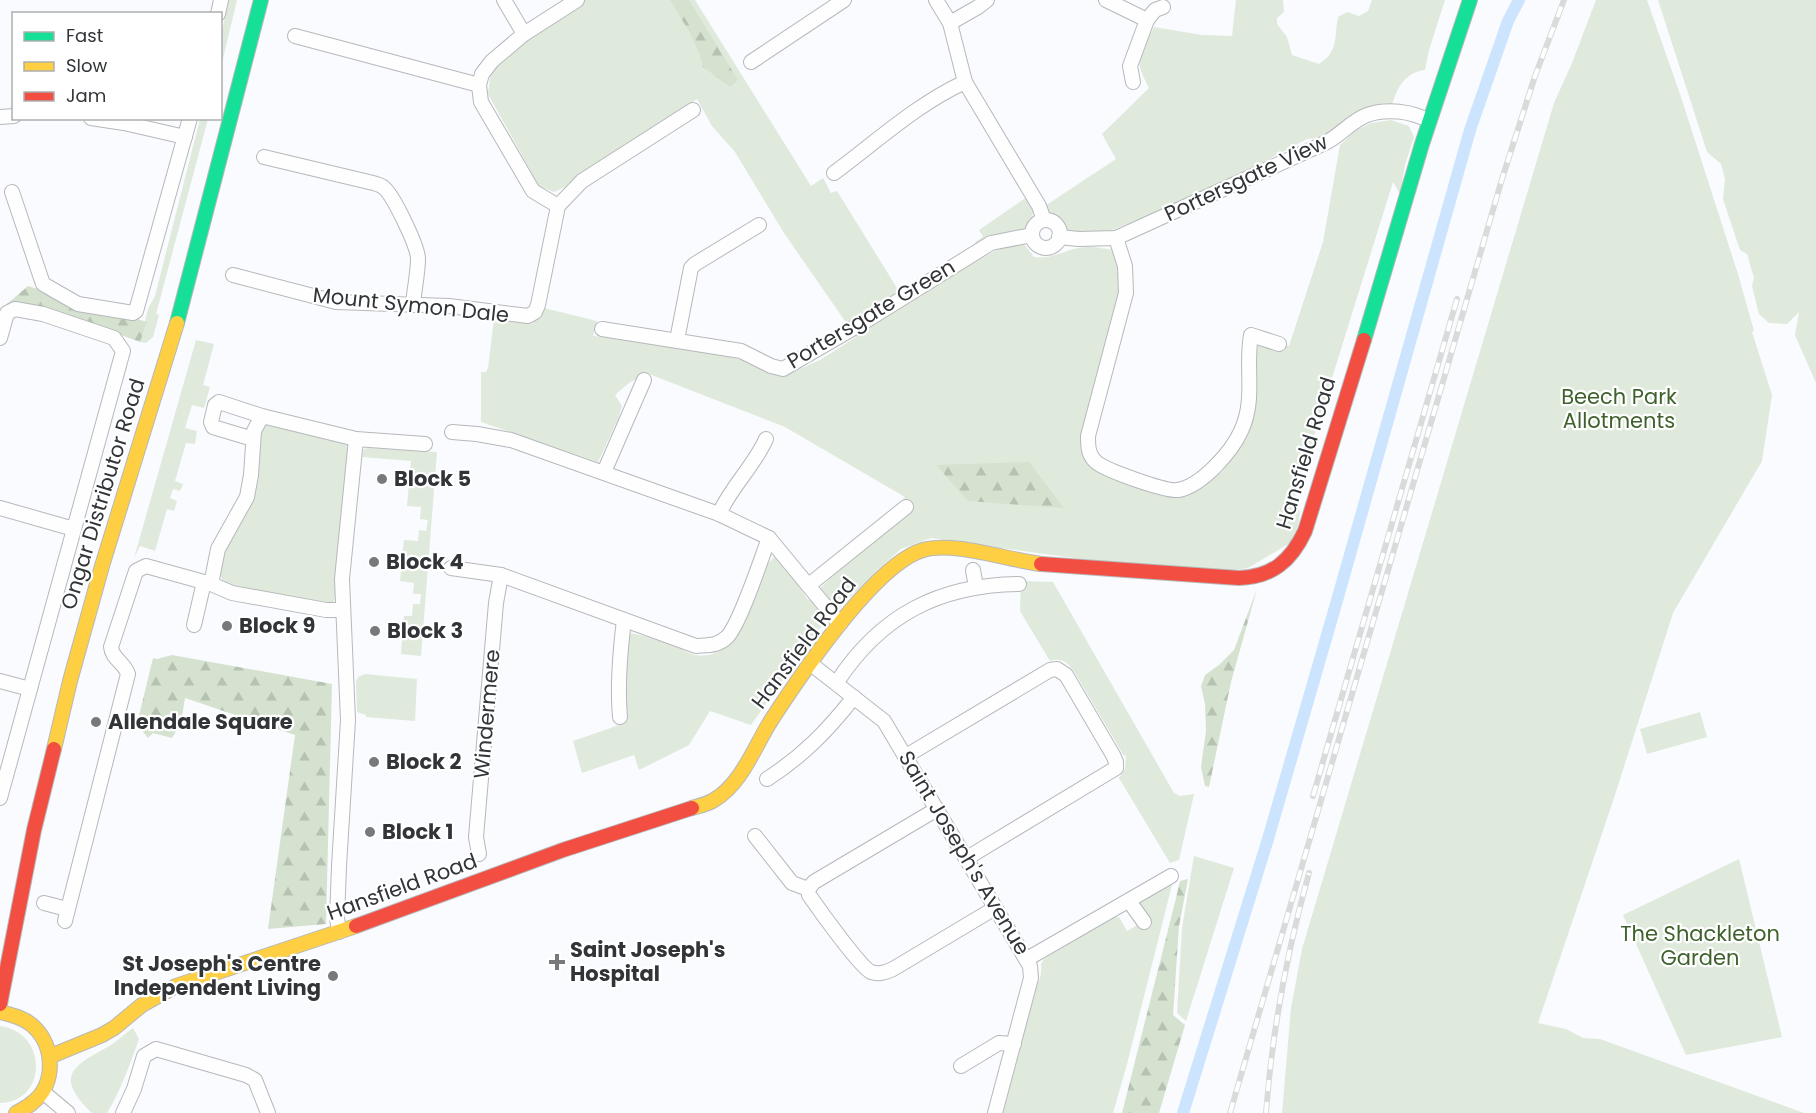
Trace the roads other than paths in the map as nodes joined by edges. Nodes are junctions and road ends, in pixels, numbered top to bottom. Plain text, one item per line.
1 (261, 0) edge
2 (504, 0) edge
3 (577, 0) edge
4 (844, 0) edge
5 (936, 0) edge
6 (987, 0) edge
7 (1106, 0) edge
8 (1470, 0) edge
9 (1163, 7) dead end
10 (1147, 20) junction
11 (950, 23) junction
12 (524, 34) junction
13 (295, 36) dead end
14 (751, 62) dead end
15 (965, 82) junction
16 (1133, 82) dead end
17 (479, 85) junction
18 (693, 110) dead end
19 (104, 120) edge
20 (189, 120) edge
21 (1429, 121) junction
22 (184, 137) junction
23 (264, 157) dead end
24 (834, 173) dead end
25 (12, 192) dead end
26 (558, 206) junction
27 (1044, 220) junction
28 (759, 225) dead end
29 (1032, 235) junction
30 (1059, 237) junction
31 (1116, 238) junction
32 (233, 275) dead end
33 (413, 305) junction
34 (602, 329) dead end
35 (0, 338) edge
36 (677, 340) junction
37 (1279, 344) dead end
38 (644, 380) dead end
39 (262, 416) junction
40 (452, 432) dead end
41 (253, 439) junction
42 (356, 439) junction
43 (766, 439) dead end
44 (425, 444) dead end
45 (604, 472) junction
46 (906, 507) dead end
47 (0, 508) edge
48 (719, 514) junction
49 (74, 529) junction
50 (769, 538) junction
51 (451, 568) dead end
52 (973, 570) dead end
53 (501, 575) junction
54 (207, 583) junction
55 (1018, 584) dead end
56 (809, 585) junction
57 (976, 587) junction
58 (342, 610) junction
59 (624, 620) junction
60 (840, 624) junction
61 (194, 625) dead end
62 (811, 664) junction
63 (0, 681) edge
64 (837, 682) junction
65 (30, 689) junction
66 (854, 697) junction
67 (620, 717) dead end
68 (906, 756) junction
69 (767, 779) dead end
70 (0, 798) edge
71 (937, 809) junction
72 (755, 836) dead end
73 (479, 854) dead end
74 (967, 858) junction
75 (1171, 876) dead end
76 (808, 889) junction
77 (1129, 901) junction
78 (44, 903) dead end
79 (995, 908) junction
80 (1144, 922) dead end
81 (339, 933) junction
82 (1027, 959) junction
83 (0, 1004) edge
84 (0, 1012) edge
85 (1014, 1044) junction
86 (51, 1056) junction
87 (961, 1066) dead end
88 (43, 1092) junction
89 (16, 1113) edge
90 (68, 1113) edge
91 (123, 1113) edge
92 (268, 1113) edge
93 (995, 1113) edge

1 - 83 street, Ongar Distributor Road
2 - 12 street
3 - 12 street
4 - 14 street
5 - 11 street
6 - 11 street
7 - 10 street
8 - 21 street, Hansfield Road
9 - 10 street
10 - 16 street
11 - 15 street
12 - 17 street
13 - 17 street
15 - 24 street
15 - 27 street
17 - 26 street
18 - 26 street
19 - 22 street
20 - 22 street
21 - 31 street, Portersgate View
21 - 60 street, Hansfield Road
22 - 25 street
23 - 33 street
26 - 33 street, Mount Symon Dale
27 - 29 street
27 - 30 street
28 - 36 street
29 - 30 street
29 - 36 street, Portersgate Green
30 - 31 street, Portersgate View
31 - 37 street
32 - 33 street, Mount Symon Dale
34 - 36 street, Portersgate Green
35 - 49 street
38 - 45 street
39 - 41 street
39 - 41 street
39 - 42 street
40 - 45 street
41 - 54 street
42 - 44 street
42 - 58 street
43 - 48 street
45 - 48 street
46 - 56 street
47 - 49 street
48 - 50 street
49 - 65 street
50 - 56 street
50 - 59 street
51 - 53 street
52 - 57 street
53 - 59 street
53 - 73 street, Windermere
54 - 58 street
54 - 61 street
54 - 78 street
55 - 57 street
56 - 60 street
57 - 64 street
58 - 81 street
59 - 67 street
60 - 62 street, Hansfield Road
62 - 64 street, Saint Joseph's Avenue
62 - 81 street, Hansfield Road
63 - 65 street
64 - 66 street, Saint Joseph's Avenue
65 - 70 street
66 - 68 street, Saint Joseph's Avenue
66 - 69 street
68 - 71 street, Saint Joseph's Avenue
68 - 74 street
71 - 74 street, Saint Joseph's Avenue
71 - 76 street
72 - 76 street
74 - 79 street, Saint Joseph's Avenue
75 - 77 street
76 - 79 street
77 - 80 street
77 - 82 street
79 - 82 street, Saint Joseph's Avenue
81 - 86 street, Hansfield Road
82 - 85 street, Saint Joseph's Avenue
84 - 86 street
85 - 87 street
85 - 93 street, Saint Joseph's Avenue
86 - 88 street
88 - 89 street
88 - 90 street
91 - 92 street

